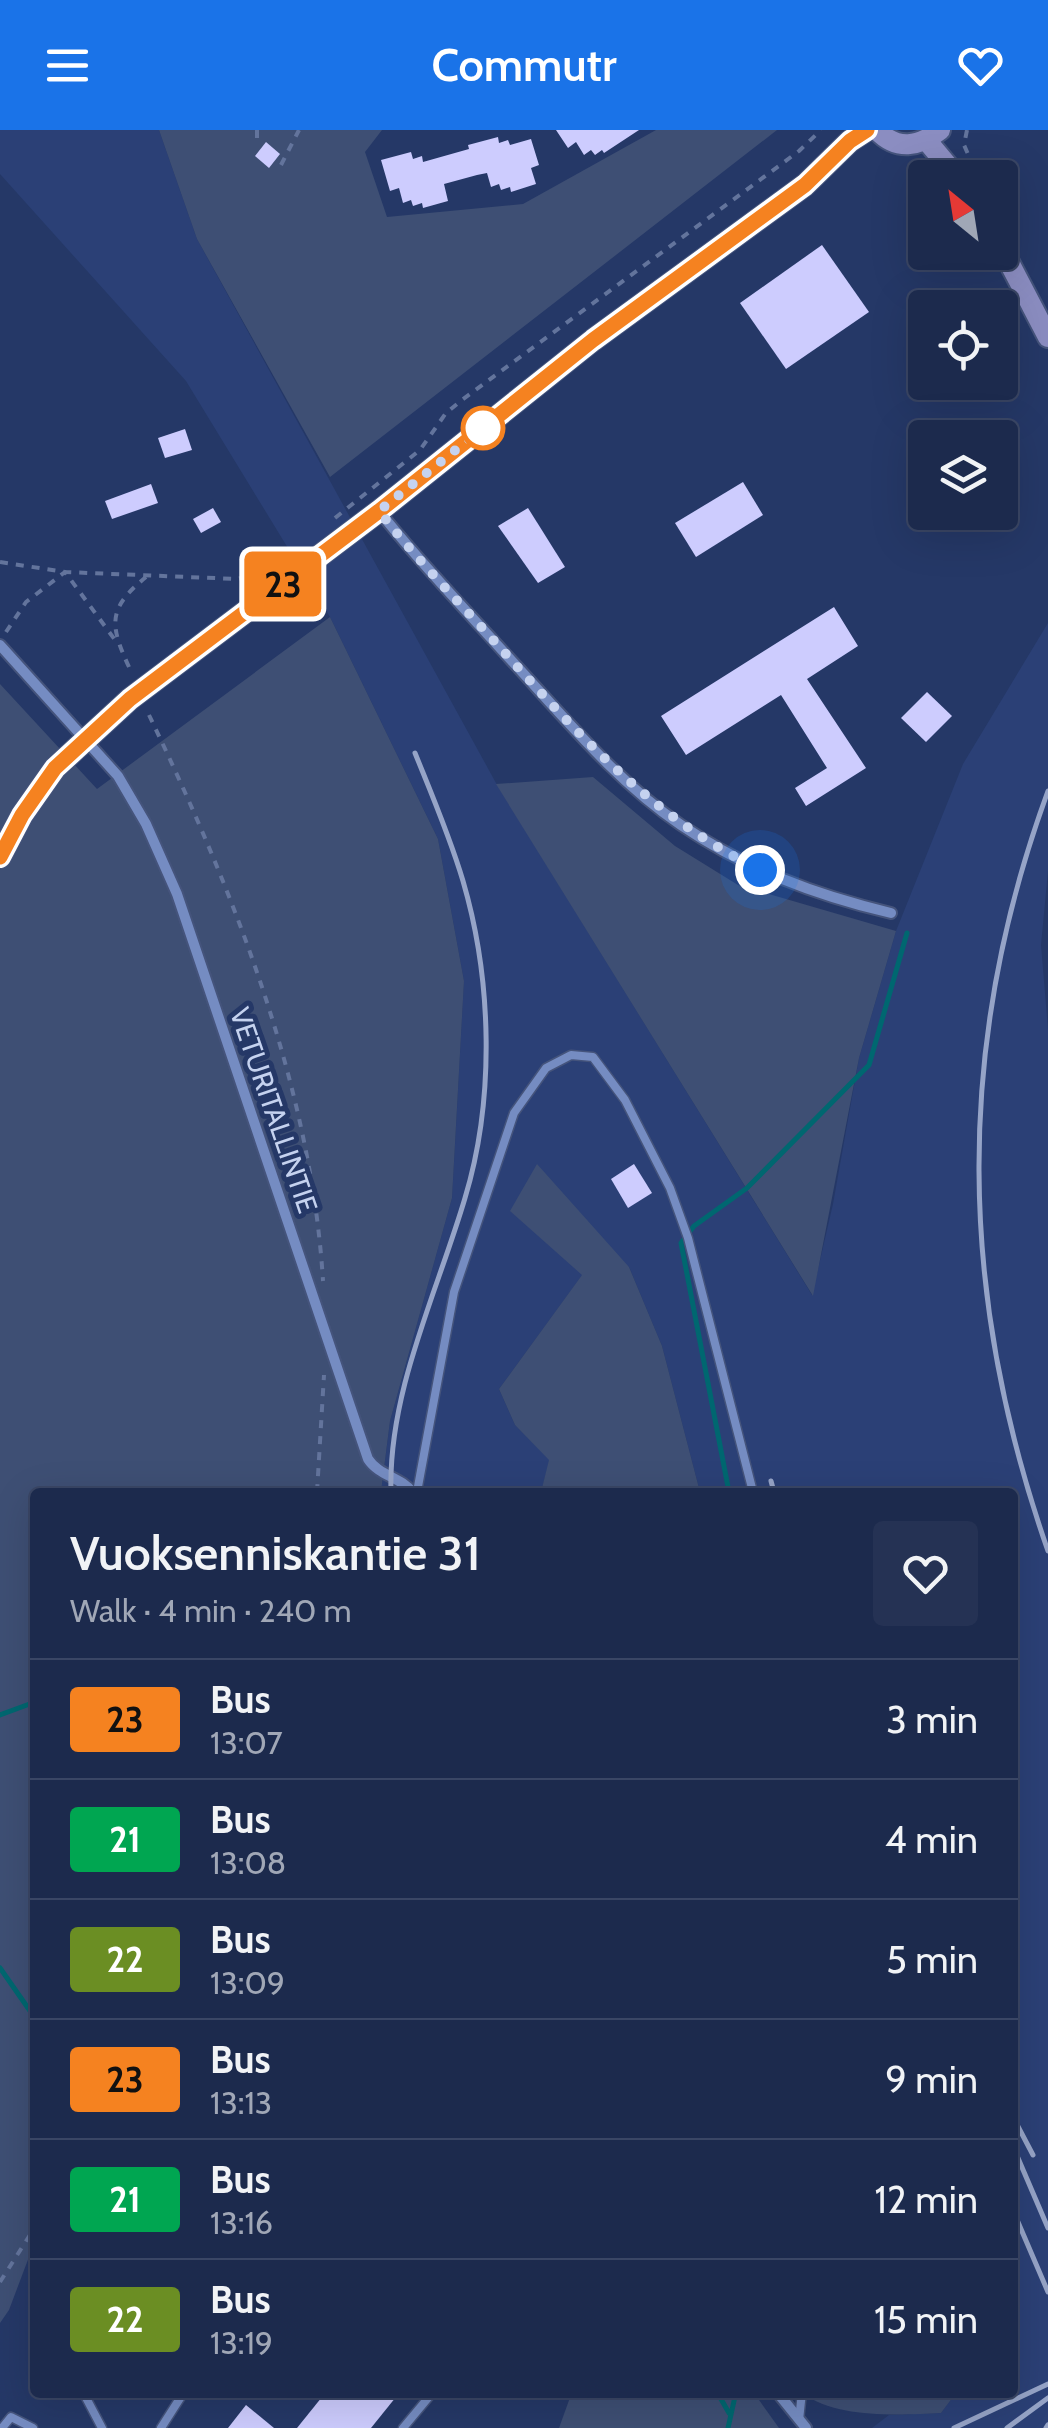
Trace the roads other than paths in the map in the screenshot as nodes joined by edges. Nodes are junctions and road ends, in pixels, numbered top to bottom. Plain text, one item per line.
1 (867, 130) edge
2 (877, 130) edge
3 (934, 135) edge
4 (944, 160) edge
5 (1013, 270) edge
6 (1048, 337) edge
7 (379, 511) junction
8 (0, 644) edge
9 (84, 738) junction
10 (0, 857) edge
11 (891, 912) dead end
12 (410, 1488) edge
13 (415, 1488) edge
14 (752, 1488) edge
15 (86, 2398) edge
16 (180, 2398) edge
17 (429, 2398) edge
18 (782, 2398) edge
19 (802, 2398) edge
20 (803, 2424) edge
21 (2, 2428) edge
22 (34, 2428) edge
23 (102, 2428) edge
24 (160, 2428) edge
25 (403, 2428) edge

1 - 7 street
2 - 3 street
3 - 4 street
5 - 6 street
7 - 9 street
7 - 11 street
8 - 9 street, VETURITALLINTIE
9 - 10 street
9 - 12 street, VETURITALLINTIE
13 - 14 lane
15 - 23 lane
16 - 24 lane
17 - 25 lane
18 - 20 street
19 - 20 lane
21 - 22 lane

